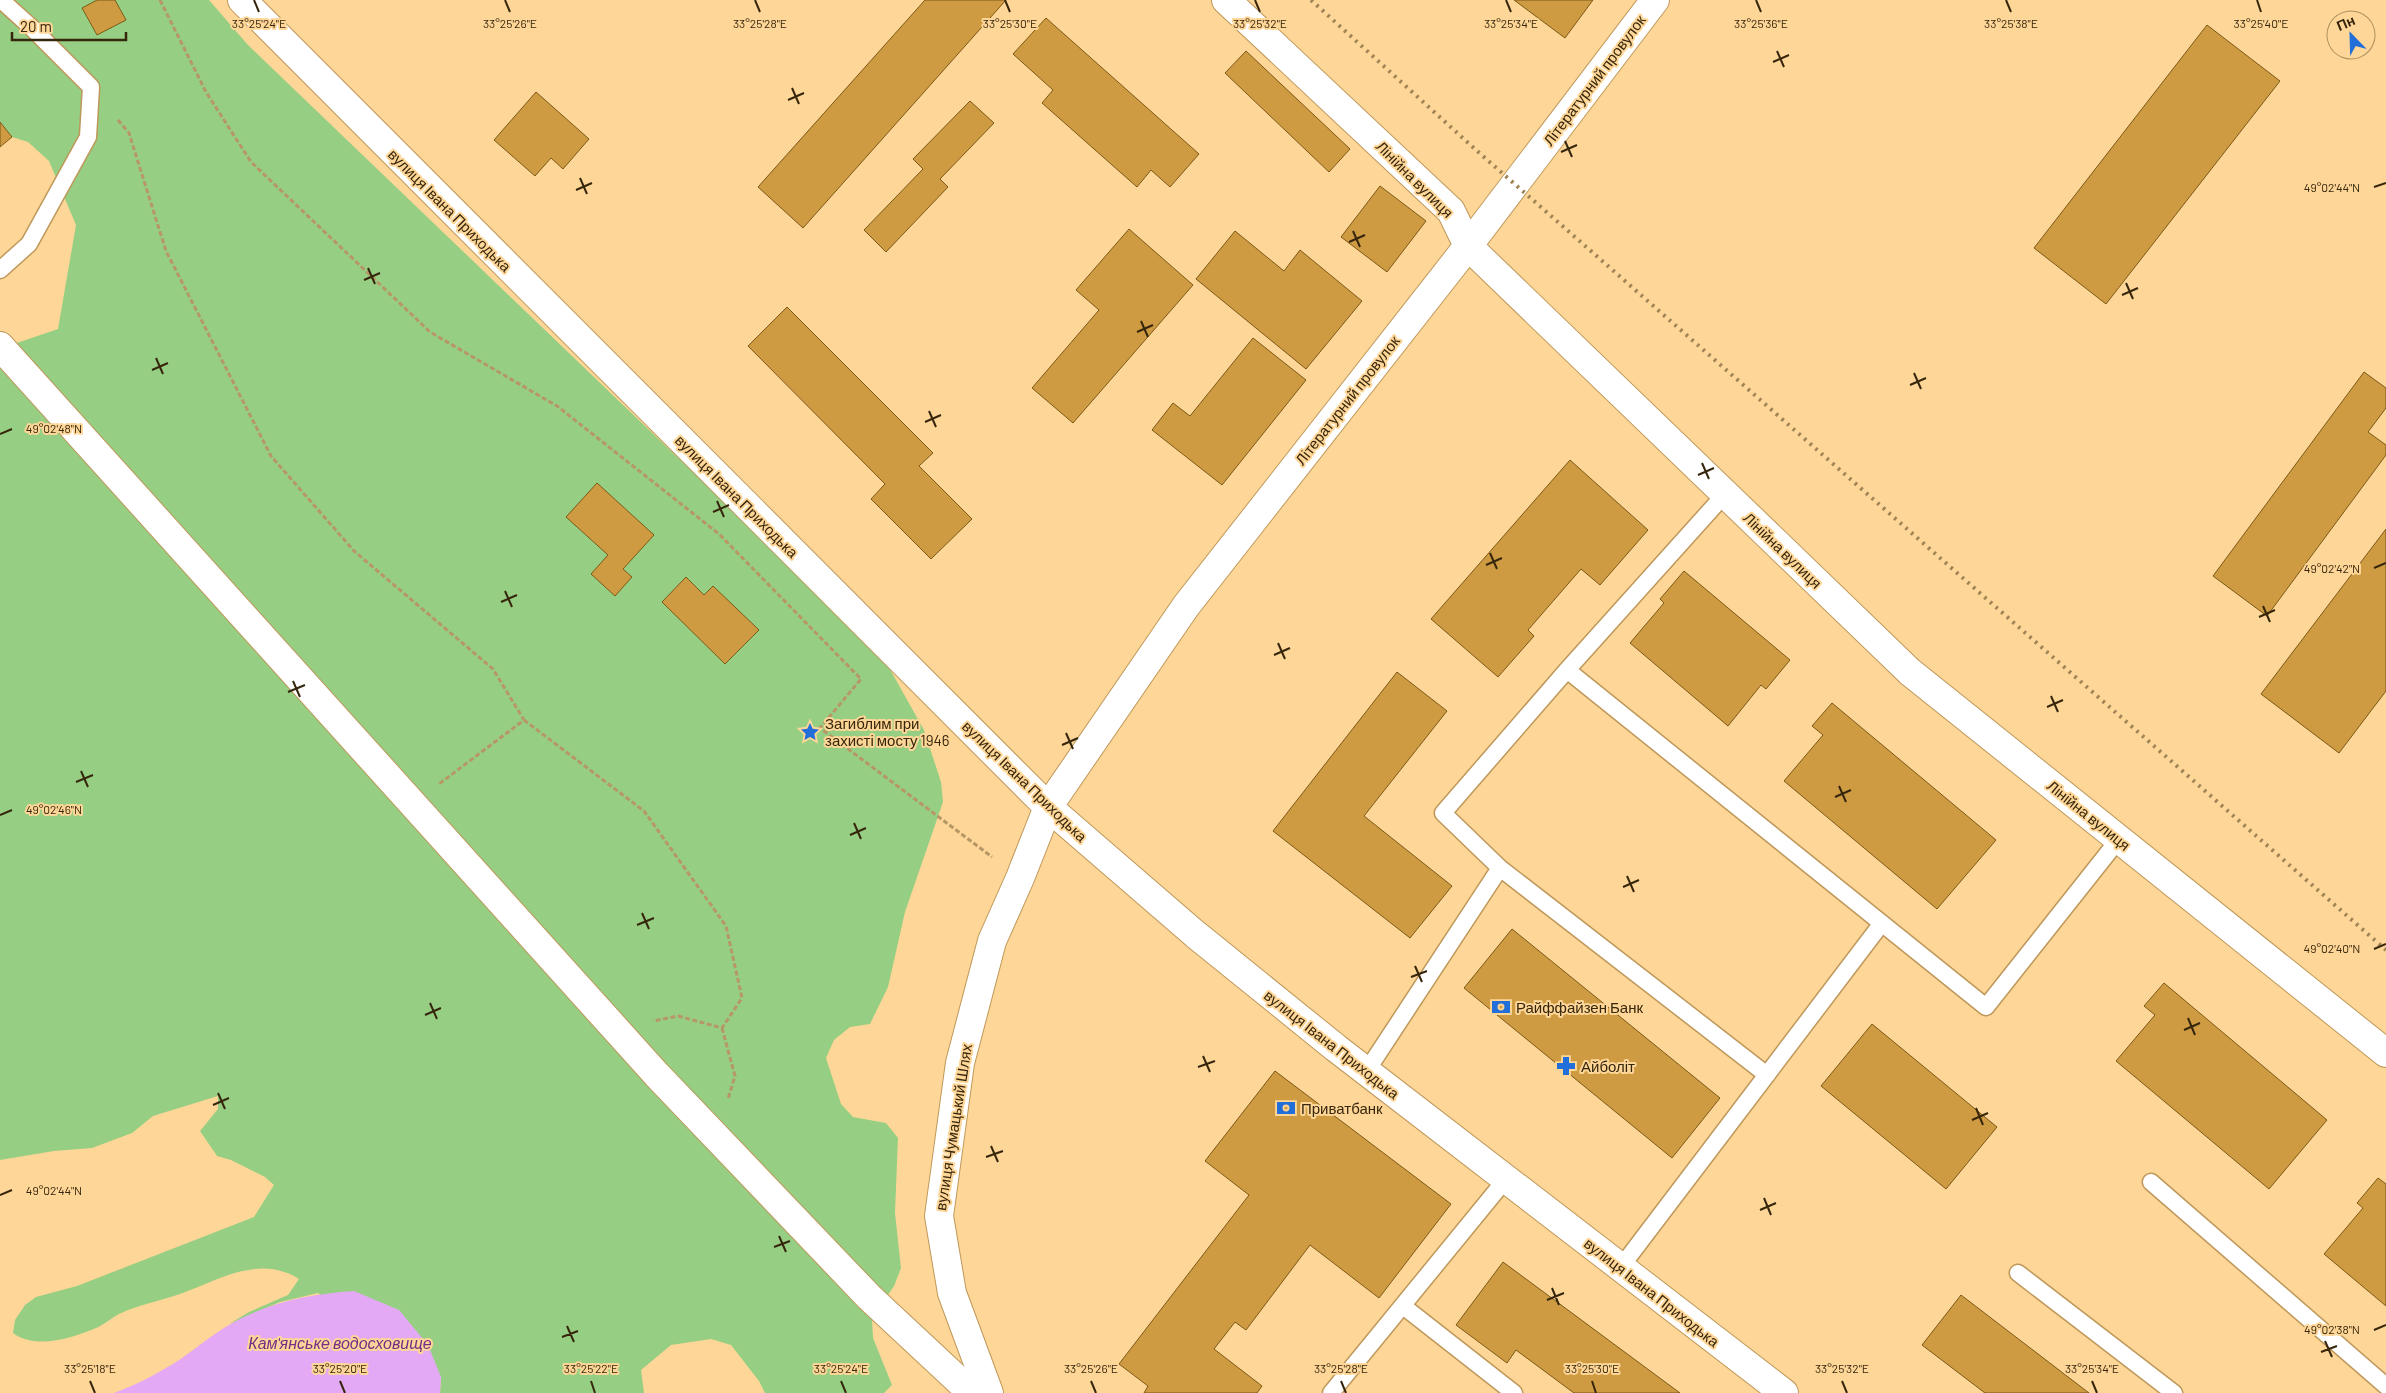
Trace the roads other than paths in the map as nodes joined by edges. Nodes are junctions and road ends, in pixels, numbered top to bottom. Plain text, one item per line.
1 (1, 0) edge
2 (1226, 0) edge
3 (1655, 0) edge
4 (245, 4) edge
5 (1468, 246) junction
6 (0, 270) edge
7 (0, 346) edge
8 (1725, 494) junction
9 (1567, 670) junction
10 (1048, 807) junction
11 (2119, 839) junction
12 (1500, 868) junction
13 (1882, 923) junction
14 (2386, 1052) edge
15 (1366, 1072) junction
16 (1767, 1075) junction
17 (1506, 1179) junction
18 (2151, 1182) dead end
19 (1620, 1267) junction
20 (2018, 1273) dead end
21 (1403, 1306) junction
22 (2386, 1386) edge
23 (972, 1393) edge
24 (989, 1393) edge
25 (1332, 1393) edge
26 (1514, 1393) edge
27 (1784, 1393) edge
28 (2174, 1393) edge

1 - 6 lane
2 - 5 main road, Лінійна вулиця
3 - 5 main road, Літературний провулок
4 - 10 main road, вулиця Івана Приходька
5 - 8 main road, Лінійна вулиця
5 - 10 main road, Літературний провулок
7 - 23 main road
8 - 9 lane
8 - 11 main road, Лінійна вулиця
9 - 12 lane
9 - 13 lane
10 - 15 main road, вулиця Івана Приходька
10 - 24 main road, вулиця Чумацький Шлях
11 - 13 lane
11 - 14 main road, Лінійна вулиця
12 - 15 lane
12 - 16 lane
13 - 16 lane
15 - 17 main road, вулиця Івана Приходька
16 - 19 lane
17 - 19 main road, вулиця Івана Приходька
17 - 21 lane
18 - 22 lane
19 - 27 main road, вулиця Івана Приходька
20 - 28 lane
21 - 25 lane
21 - 26 lane

